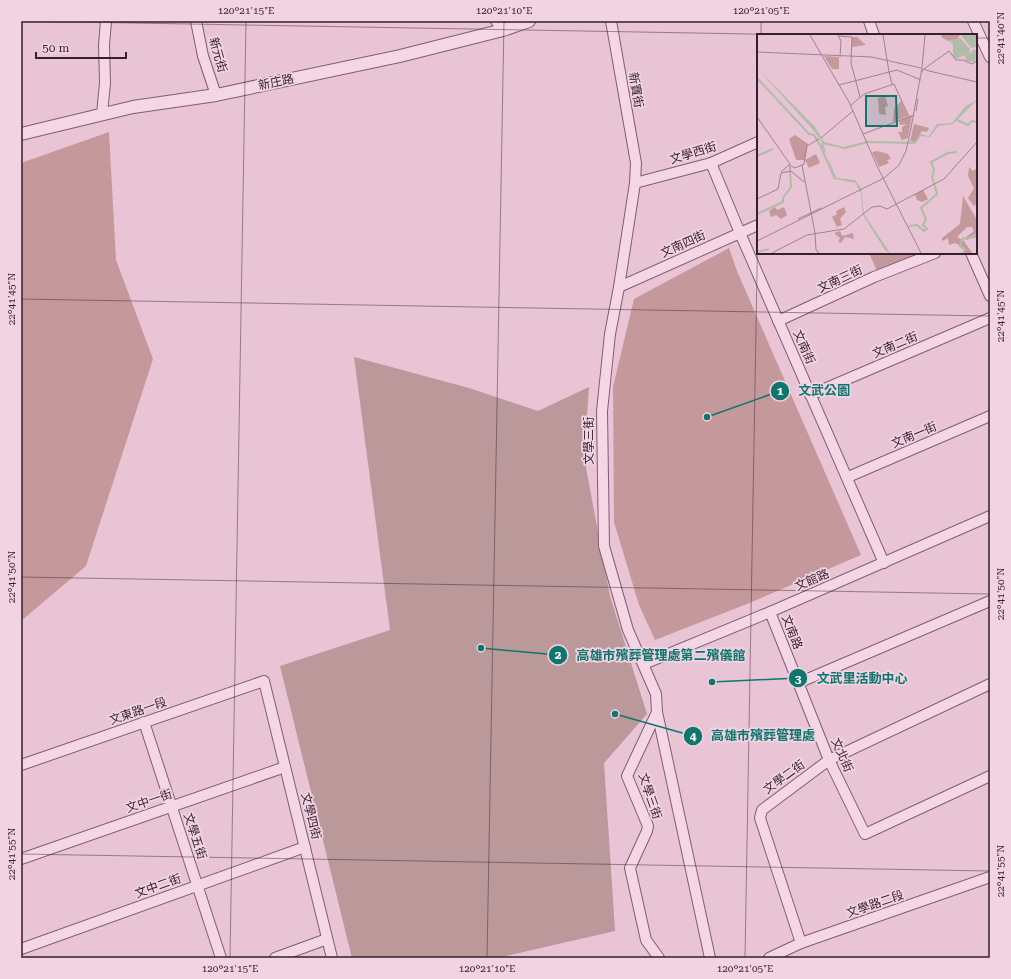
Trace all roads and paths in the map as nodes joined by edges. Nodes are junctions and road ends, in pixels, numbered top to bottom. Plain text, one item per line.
1 (106, 21) edge
2 (196, 21) edge
3 (529, 21) edge
4 (611, 21) edge
5 (868, 21) edge
6 (973, 21) edge
7 (499, 26) edge
8 (874, 34) edge
9 (984, 47) edge
10 (990, 57) edge
11 (216, 95) junction
12 (102, 114) junction
13 (21, 134) edge
14 (757, 142) edge
15 (636, 163) joint
16 (711, 163) junction
17 (635, 183) junction
18 (757, 225) edge
19 (740, 233) junction
20 (932, 254) edge
21 (971, 254) edge
22 (620, 287) junction
23 (990, 296) edge
24 (990, 318) edge
25 (778, 321) junction
26 (810, 395) junction
27 (990, 416) edge
28 (848, 477) junction
29 (990, 516) edge
30 (884, 563) junction
31 (990, 601) edge
32 (770, 612) junction
33 (644, 664) junction
34 (264, 681) joint
35 (798, 683) junction
36 (990, 684) edge
37 (657, 712) junction
38 (144, 722) junction
39 (829, 760) junction
40 (21, 765) edge
41 (285, 767) junction
42 (990, 776) edge
43 (172, 807) junction
44 (305, 847) junction
45 (21, 859) edge
46 (990, 877) edge
47 (198, 885) junction
48 (327, 939) junction
49 (802, 943) junction
50 (21, 949) edge
51 (221, 958) edge
52 (275, 958) edge
53 (332, 958) edge
54 (659, 958) edge
55 (710, 958) edge
56 (769, 958) edge

1 - 12 street
2 - 11 street, 新元街
3 - 7 street, 新庄路
4 - 15 street, 新寶街
5 - 8 street
6 - 9 street
7 - 11 street, 新庄路
9 - 10 street
11 - 12 street, 新庄路
12 - 13 street, 新庄路
14 - 16 street, 文學西街
15 - 17 street, 文學三街
16 - 17 street, 文學西街
16 - 19 street, 文南街
17 - 22 street, 文學三街
18 - 19 street, 文南四街
19 - 22 street, 文南四街
19 - 25 street, 文南街
20 - 25 street, 文南三街
21 - 23 street
22 - 33 street, 文學三街
24 - 26 street, 文南二街
25 - 26 street, 文南街
26 - 28 street, 文南街
27 - 28 street, 文南一街
28 - 30 street, 文南街
29 - 30 street, 文館路
30 - 32 street, 文館路
31 - 35 street
32 - 33 street, 文館路
32 - 35 street, 文南路
33 - 37 street, 文學三街
34 - 38 street, 文東路一段
34 - 41 street, 文學四街
35 - 39 street, 文北街
36 - 39 street, 文學二街
37 - 54 street, 文學三街
37 - 55 street, 文學三街
38 - 40 street, 文東路一段
38 - 43 street, 文學五街
39 - 42 street, 文北街
39 - 49 street, 文學二街
41 - 43 street, 文中一街
41 - 44 street, 文學四街
43 - 45 street, 文中一街
43 - 47 street, 文學五街
44 - 47 street, 文中二街
44 - 48 street, 文學四街
46 - 49 street, 文學路二段
47 - 50 street, 文中二街
47 - 51 street, 文學五街
48 - 52 street
48 - 53 street, 文學四街
49 - 56 street, 文學路二段

